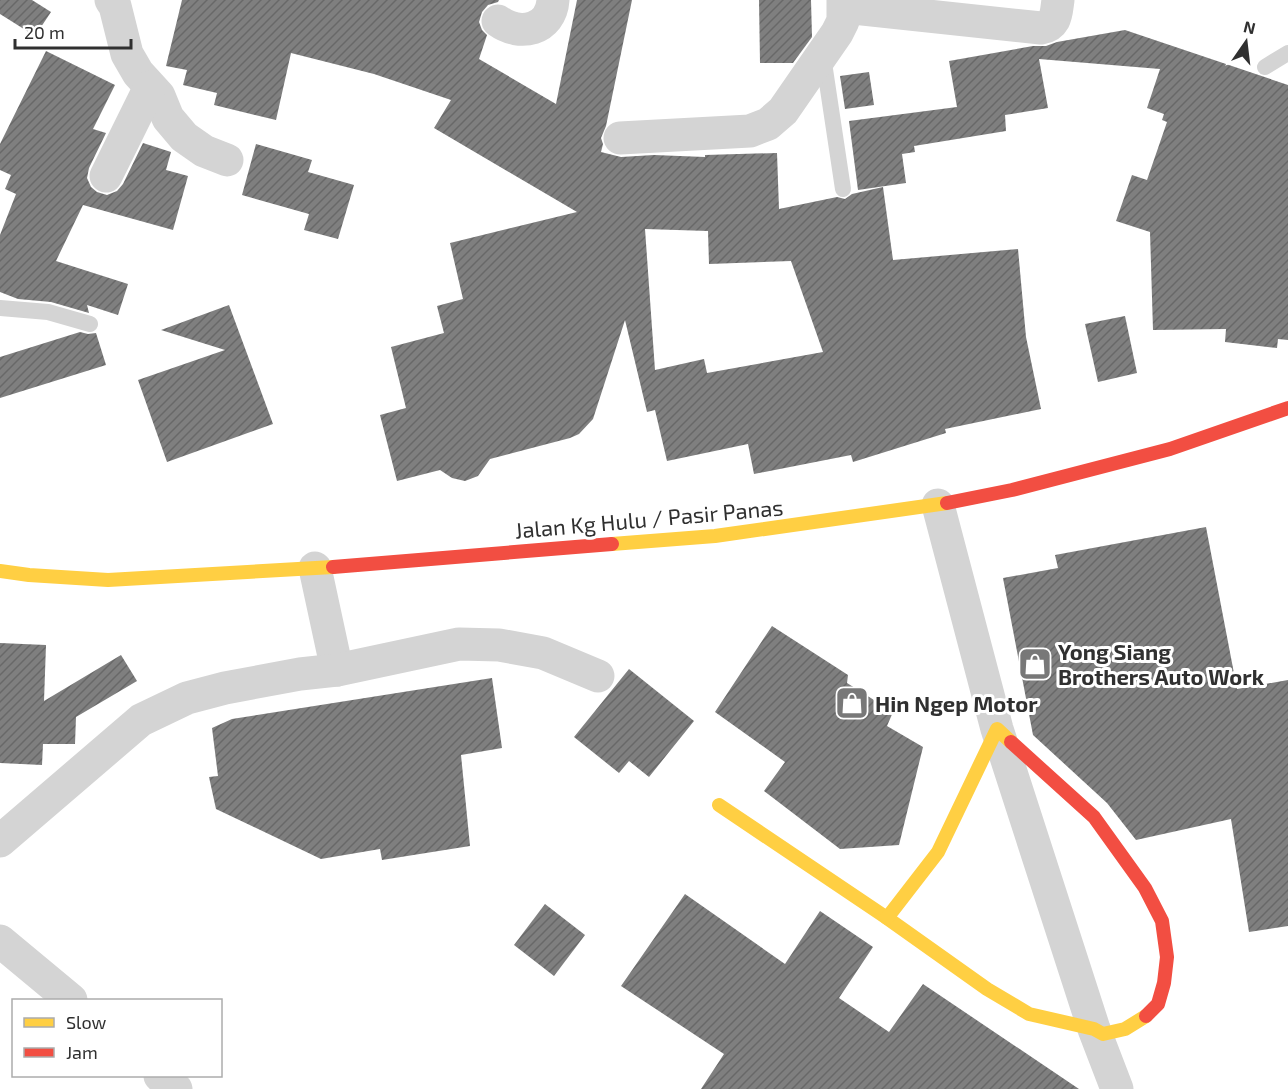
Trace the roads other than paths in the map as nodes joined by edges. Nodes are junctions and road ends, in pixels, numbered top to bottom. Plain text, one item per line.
1 (111, 0) edge
2 (553, 0) edge
3 (1058, 0) edge
4 (843, 4) edge
5 (498, 21) dead end
6 (1288, 53) edge
7 (822, 54) junction
8 (1265, 67) dead end
9 (150, 87) junction
10 (620, 138) dead end
11 (226, 159) dead end
12 (106, 176) dead end
13 (843, 189) dead end
14 (0, 308) edge
15 (90, 324) dead end
16 (1288, 408) edge
17 (938, 505) junction
18 (315, 568) junction
19 (0, 571) edge
20 (337, 670) junction
21 (598, 676) dead end
22 (997, 729) junction
23 (719, 805) dead end
24 (0, 841) edge
25 (886, 918) junction
26 (0, 940) edge
27 (70, 999) edge
28 (1094, 1029) junction
29 (161, 1077) edge
30 (176, 1089) edge
31 (1117, 1089) edge

1 - 9 street
2 - 5 street
3 - 4 street
4 - 7 street
6 - 8 lane
7 - 10 street
7 - 13 lane
9 - 11 street
9 - 12 street
14 - 15 lane
16 - 17 main road, Jalan Kg Hulu / Pasir Panas
17 - 18 main road, Jalan Kg Hulu / Pasir Panas
17 - 22 street
18 - 19 main road, Jalan Kg Hulu / Pasir Panas
18 - 20 street
20 - 21 street
20 - 24 street
22 - 25 main road
22 - 28 street
22 - 28 main road
23 - 25 main road
25 - 28 main road
26 - 27 street
28 - 31 street
29 - 30 street

